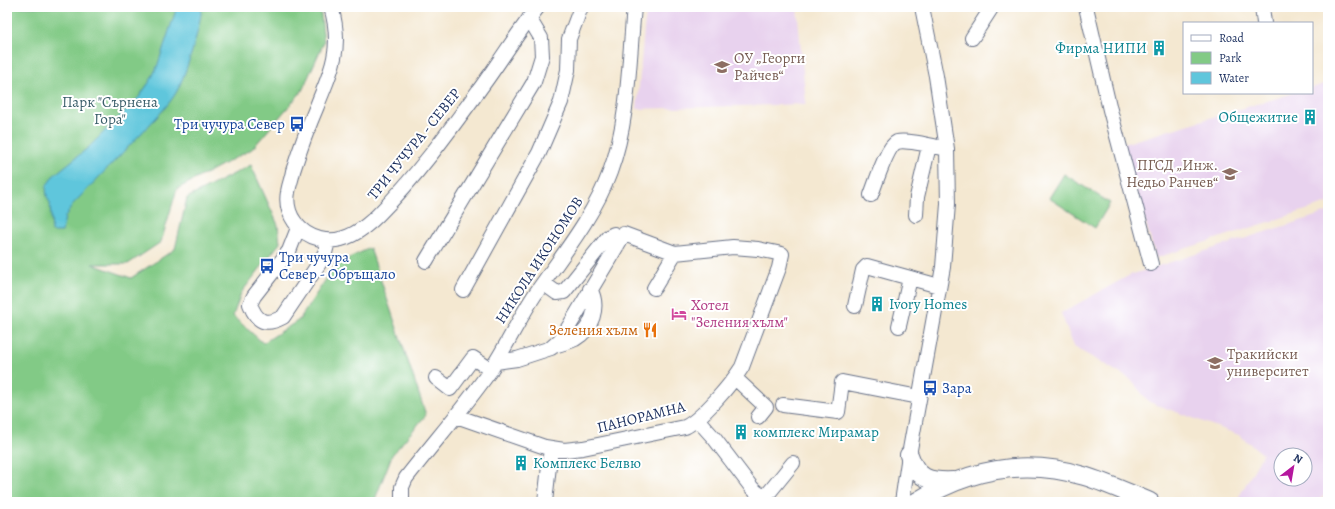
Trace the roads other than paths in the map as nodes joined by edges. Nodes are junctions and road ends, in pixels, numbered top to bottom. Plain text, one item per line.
1 (331, 7) edge
2 (581, 7) edge
3 (634, 7) edge
4 (922, 7) edge
5 (992, 7) edge
6 (1086, 7) edge
7 (1262, 7) edge
8 (534, 12) edge
9 (1264, 22) edge
10 (972, 38) dead end
11 (929, 146) junction
12 (947, 149) junction
13 (871, 195) dead end
14 (916, 215) dead end
15 (298, 228) junction
16 (621, 238) junction
17 (328, 241) junction
18 (675, 253) junction
19 (426, 261) dead end
20 (1151, 264) dead end
21 (910, 278) junction
22 (543, 283) junction
23 (940, 286) junction
24 (654, 288) dead end
25 (463, 290) dead end
26 (855, 306) dead end
27 (899, 326) dead end
28 (493, 366) junction
29 (436, 378) dead end
30 (735, 378) junction
31 (919, 397) junction
32 (783, 405) dead end
33 (456, 416) junction
34 (758, 417) dead end
35 (697, 419) junction
36 (551, 448) junction
37 (909, 455) junction
38 (793, 463) dead end
39 (956, 481) junction
40 (402, 502) edge
41 (545, 502) edge
42 (902, 502) edge
43 (916, 502) edge
44 (1150, 502) edge

1 - 15 street
2 - 25 street
3 - 22 street, НИКОЛА ИКОНОМОВ
4 - 12 street
5 - 10 street
6 - 20 street
7 - 9 street
8 - 17 street, ТРИ ЧУЧУРА - СЕВЕР
8 - 19 street
11 - 12 street
11 - 13 street
11 - 14 street
12 - 23 street
15 - 17 street, ТРИ ЧУЧУРА - СЕВЕР
15 - 17 street
16 - 18 street
16 - 22 street
16 - 28 street
18 - 24 street
18 - 30 street, ПАНОРАМНА
21 - 23 street
21 - 26 street
21 - 27 street
22 - 28 street, НИКОЛА ИКОНОМОВ
23 - 31 street
28 - 29 street
28 - 33 street, НИКОЛА ИКОНОМОВ
30 - 34 street
30 - 35 street, ПАНОРАМНА
31 - 32 street
31 - 37 street
33 - 36 street, ПАНОРАМНА
33 - 40 street, НИКОЛА ИКОНОМОВ
35 - 36 street, ПАНОРАМНА
35 - 38 street
36 - 41 street
37 - 39 main road
37 - 42 street
39 - 43 main road
39 - 44 main road

